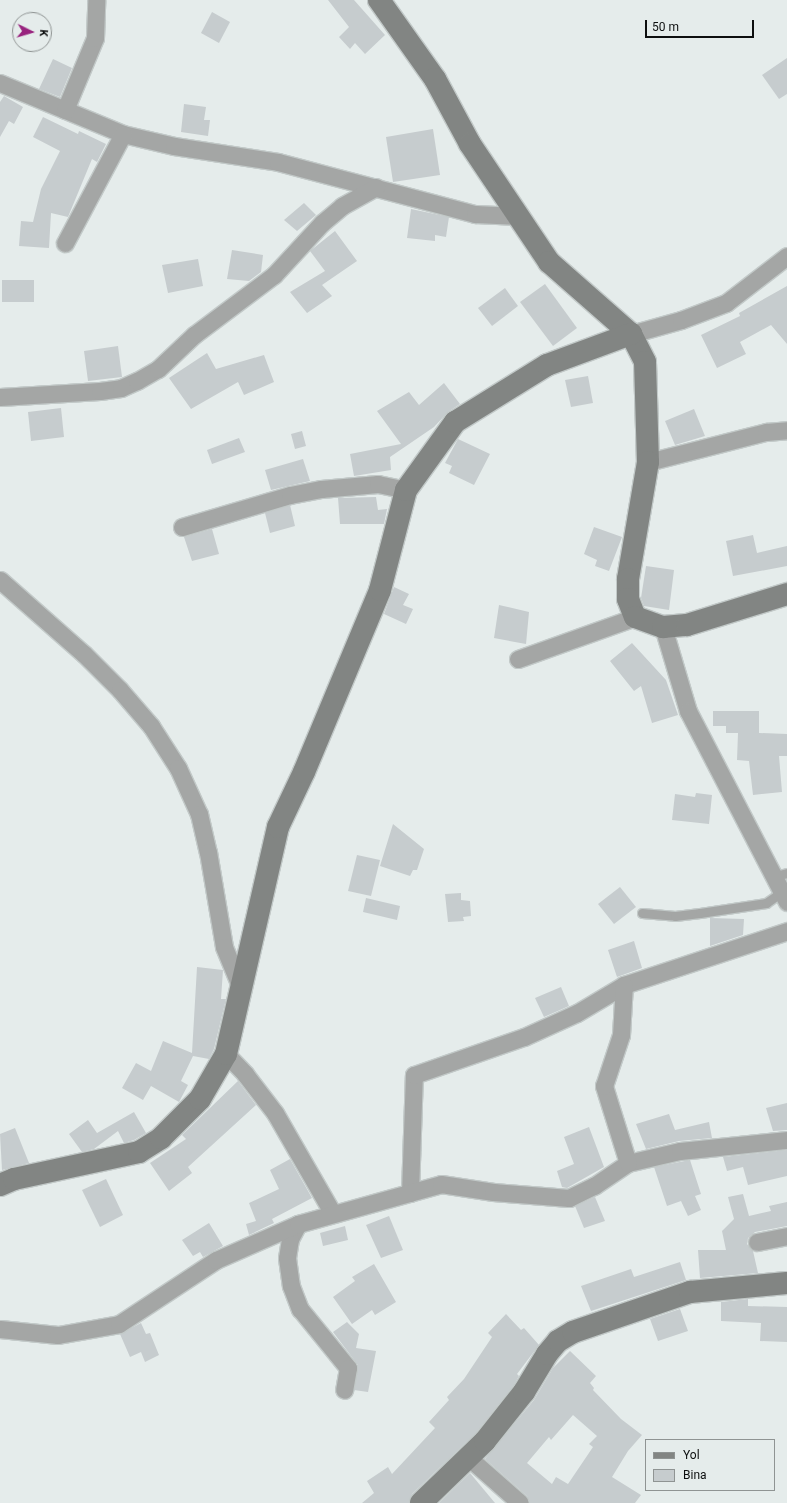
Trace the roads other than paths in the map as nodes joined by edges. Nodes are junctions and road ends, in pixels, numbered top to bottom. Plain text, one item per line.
1 (96, 0) edge
2 (379, 0) edge
3 (0, 83) edge
4 (65, 110) junction
5 (123, 134) junction
6 (376, 187) junction
7 (518, 216) junction
8 (65, 243) dead end
9 (787, 256) edge
10 (631, 334) junction
11 (0, 397) edge
12 (787, 430) edge
13 (648, 462) junction
14 (406, 490) junction
15 (182, 527) dead end
16 (0, 580) edge
17 (787, 594) edge
18 (635, 617) junction
19 (664, 627) junction
20 (518, 660) dead end
21 (781, 874) edge
22 (785, 897) edge
23 (642, 913) dead end
24 (787, 931) edge
25 (624, 985) junction
26 (241, 988) junction
27 (226, 1054) junction
28 (787, 1140) edge
29 (628, 1163) junction
30 (0, 1185) edge
31 (410, 1193) junction
32 (333, 1214) junction
33 (298, 1224) junction
34 (787, 1236) edge
35 (757, 1242) dead end
36 (787, 1283) edge
37 (0, 1329) edge
38 (344, 1390) dead end
39 (468, 1457) junction
40 (421, 1503) edge
41 (520, 1503) edge

1 - 4 street
2 - 7 street
3 - 4 street
4 - 5 street
5 - 6 street
5 - 8 street
6 - 7 street
6 - 11 street
7 - 10 street
9 - 10 street
10 - 13 street
10 - 14 street
12 - 13 street
13 - 18 street
14 - 15 street
14 - 26 street
16 - 26 street
17 - 19 street
18 - 19 street
18 - 20 street
19 - 21 street
21 - 22 street
22 - 23 lane
24 - 25 street
25 - 29 street
25 - 31 street
26 - 27 street
27 - 30 street
27 - 32 street
28 - 29 street
29 - 31 street
31 - 32 street
32 - 33 street
33 - 37 street
33 - 38 street
34 - 35 street
36 - 39 street
39 - 40 street
39 - 41 street

